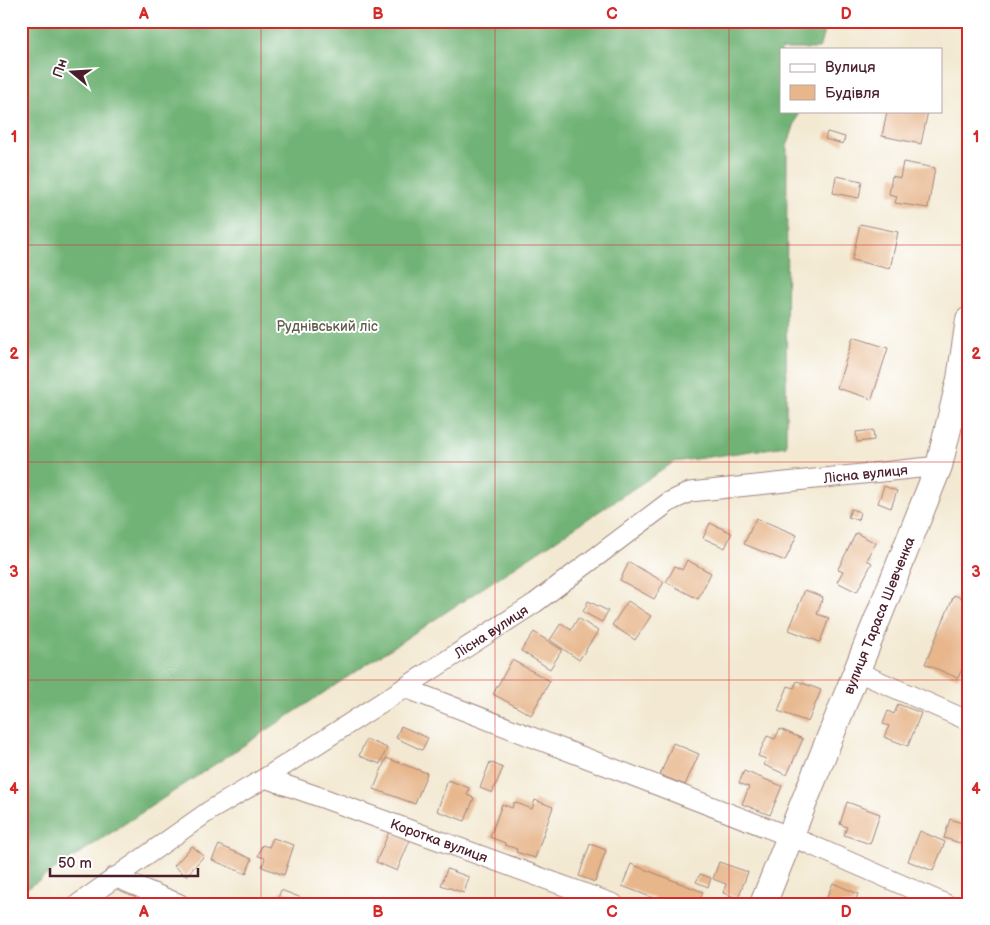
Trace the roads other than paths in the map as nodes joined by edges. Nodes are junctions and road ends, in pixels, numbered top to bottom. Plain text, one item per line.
1 (969, 320) edge
2 (964, 384) edge
3 (939, 466) junction
4 (858, 672) junction
5 (405, 688) junction
6 (969, 721) edge
7 (265, 778) junction
8 (791, 837) junction
9 (114, 877) junction
10 (78, 904) edge
11 (180, 904) edge
12 (614, 904) edge
13 (763, 904) edge
14 (946, 904) edge

1 - 2 street, вулиця Тараса Шевченка
2 - 3 street, вулиця Тараса Шевченка
3 - 4 street, вулиця Тараса Шевченка
3 - 5 street, Лісна вулиця
4 - 6 street
4 - 8 street, вулиця Тараса Шевченка
5 - 7 street, Лісна вулиця
5 - 8 street
7 - 9 street, Лісна вулиця
7 - 12 street, Коротка вулиця
8 - 13 street, вулиця Тараса Шевченка
8 - 14 street
9 - 10 street, Лісна вулиця
9 - 11 street

